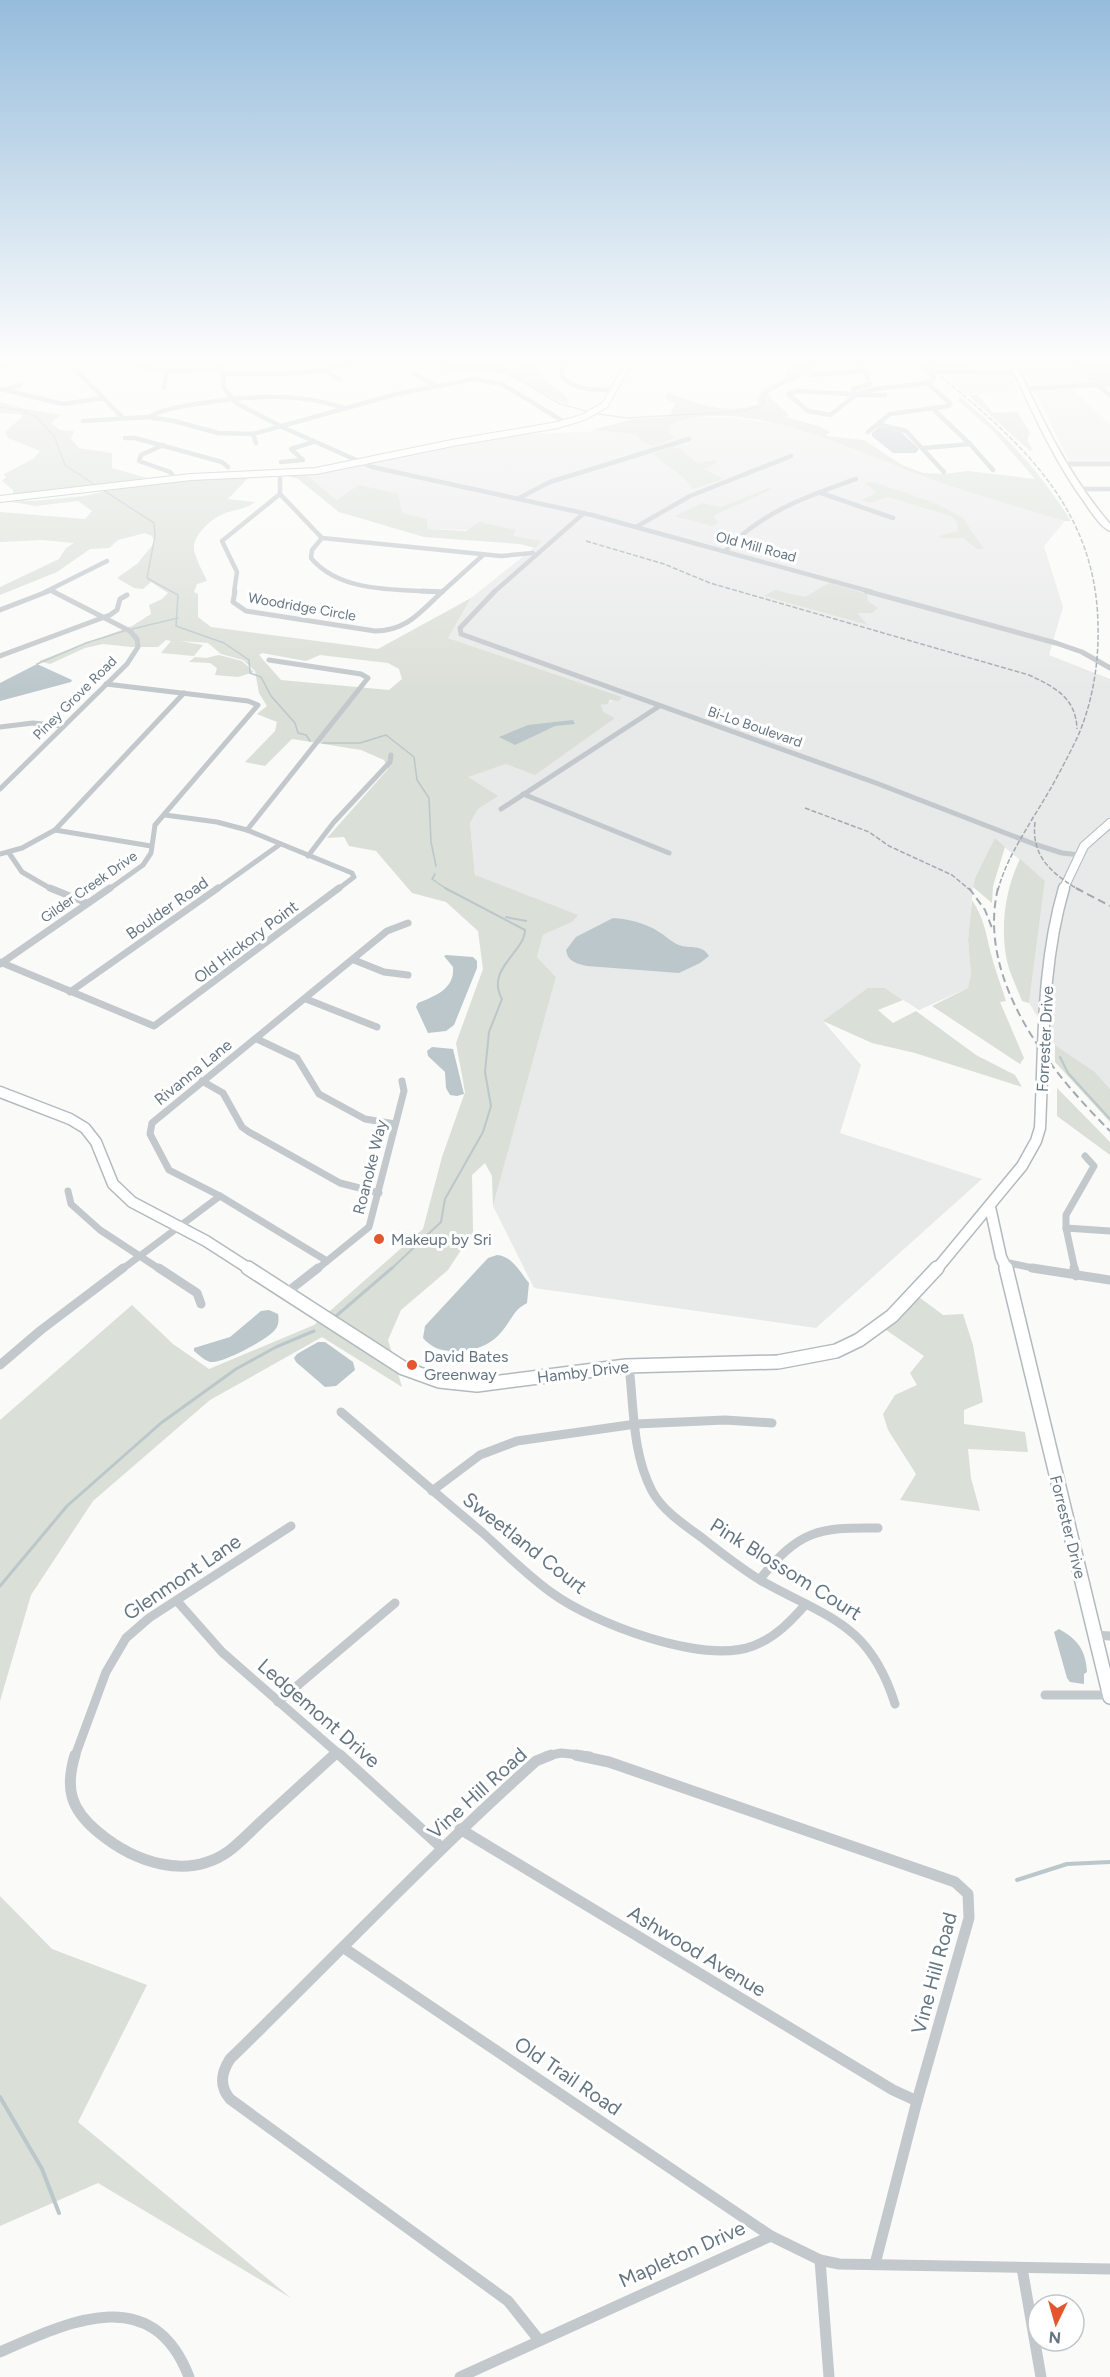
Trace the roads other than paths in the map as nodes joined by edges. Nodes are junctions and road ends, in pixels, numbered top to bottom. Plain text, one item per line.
1 (164, 470) edge
2 (323, 470) edge
3 (387, 470) edge
4 (589, 470) edge
5 (756, 470) edge
6 (1065, 470) edge
7 (280, 474) junction
8 (176, 479) junction
9 (856, 479) dead end
10 (1077, 489) junction
11 (1110, 489) edge
12 (821, 493) junction
13 (280, 494) junction
14 (519, 498) junction
15 (0, 499) edge
16 (584, 513) junction
17 (893, 518) dead end
18 (636, 526) junction
19 (1110, 529) edge
20 (322, 538) junction
21 (725, 550) junction
22 (533, 554) junction
23 (483, 555) junction
24 (107, 561) dead end
25 (51, 590) junction
26 (442, 592) junction
27 (127, 595) dead end
28 (0, 610) edge
29 (105, 618) junction
30 (2, 654) edge
31 (269, 660) dead end
32 (1110, 668) edge
33 (106, 684) junction
34 (184, 693) junction
35 (658, 706) junction
36 (63, 726) junction
37 (0, 727) edge
38 (391, 754) dead end
39 (0, 789) edge
40 (523, 794) junction
41 (501, 809) dead end
42 (165, 815) junction
43 (1110, 823) edge
44 (55, 830) junction
45 (247, 830) junction
46 (279, 845) junction
47 (151, 846) junction
48 (9, 853) junction
49 (669, 853) dead end
50 (0, 854) edge
51 (1080, 855) junction
52 (308, 856) junction
53 (87, 903) junction
54 (408, 923) dead end
55 (354, 960) junction
56 (0, 963) edge
57 (408, 975) dead end
58 (70, 992) junction
59 (306, 999) junction
60 (377, 1027) dead end
61 (257, 1039) junction
62 (202, 1081) junction
63 (402, 1081) dead end
64 (0, 1092) edge
65 (395, 1124) junction
66 (1085, 1156) dead end
67 (68, 1191) dead end
68 (379, 1193) junction
69 (220, 1196) junction
70 (990, 1207) junction
71 (179, 1227) junction
72 (1066, 1228) junction
73 (1110, 1231) edge
74 (141, 1257) junction
75 (1003, 1259) junction
76 (327, 1261) junction
77 (1035, 1269) junction
78 (1076, 1276) junction
79 (1009, 1280) junction
80 (1110, 1280) edge
81 (286, 1293) junction
82 (201, 1304) dead end
83 (0, 1365) edge
84 (629, 1366) junction
85 (341, 1412) dead end
86 (772, 1423) dead end
87 (636, 1425) junction
88 (432, 1491) junction
89 (291, 1526) dead end
90 (878, 1528) dead end
91 (760, 1579) junction
92 (177, 1601) junction
93 (395, 1603) dead end
94 (806, 1604) junction
95 (1095, 1635) junction
96 (1110, 1636) edge
97 (1045, 1695) dead end
98 (1110, 1696) edge
99 (278, 1702) junction
100 (895, 1704) dead end
101 (337, 1752) junction
102 (460, 1829) junction
103 (442, 1848) junction
104 (344, 1948) junction
105 (917, 2101) junction
106 (771, 2236) junction
107 (820, 2260) junction
108 (875, 2264) junction
109 (1022, 2268) junction
110 (1110, 2269) edge
111 (539, 2340) junction
112 (0, 2352) edge
113 (189, 2377) edge
114 (460, 2377) edge
115 (829, 2377) edge
116 (1041, 2377) edge

1 - 8 street
2 - 7 street
3 - 14 street, Old Mill Road
4 - 14 street
5 - 18 street
6 - 10 main road
7 - 8 street
7 - 13 street
8 - 15 street
9 - 12 street
10 - 11 street
10 - 19 main road
12 - 17 street
12 - 21 street
13 - 20 street
13 - 26 street, Woodridge Circle
14 - 16 street, Old Mill Road
16 - 18 street, Old Mill Road
16 - 22 street
18 - 21 street, Old Mill Road
20 - 23 street
20 - 26 street
21 - 32 street, Old Mill Road
22 - 23 street
22 - 35 street, Bi-Lo Boulevard
23 - 26 street, Woodridge Circle
24 - 25 street
25 - 28 street
25 - 29 street, Piney Grove Road
27 - 29 street
29 - 30 street
29 - 33 street, Piney Grove Road
31 - 45 street
33 - 34 street
33 - 36 street, Piney Grove Road
34 - 42 street, Gilder Creek Drive
34 - 44 street
35 - 40 street
35 - 51 street, Bi-Lo Boulevard
36 - 37 street
36 - 39 street, Piney Grove Road
38 - 52 street
40 - 41 street
40 - 49 street
42 - 45 street
42 - 47 street, Gilder Creek Drive
43 - 51 street, Forrester Drive
44 - 47 street
44 - 48 street
45 - 46 street
46 - 52 street
46 - 58 street, Boulder Road
47 - 53 street, Gilder Creek Drive
48 - 50 street
48 - 53 street
51 - 70 street, Forrester Drive
52 - 58 street, Old Hickory Point
53 - 56 street, Gilder Creek Drive
54 - 55 street, Rivanna Lane
55 - 57 street
55 - 59 street, Rivanna Lane
56 - 58 street
59 - 60 street
59 - 61 street, Rivanna Lane
61 - 62 street, Rivanna Lane
61 - 65 street
62 - 68 street
62 - 69 street, Rivanna Lane
63 - 65 street, Roanoke Way
64 - 71 street, Hamby Drive
65 - 68 street, Roanoke Way
66 - 72 street
67 - 74 street
68 - 76 street, Roanoke Way
69 - 71 street
69 - 76 street, Rivanna Lane
70 - 75 street, Forrester Drive
70 - 84 street, Hamby Drive
71 - 74 street
71 - 81 street, Hamby Drive
72 - 73 street
72 - 78 street
74 - 82 street
74 - 83 street
75 - 77 street
75 - 79 street, Forrester Drive
76 - 81 street, Roanoke Way
77 - 78 street
77 - 79 street
78 - 80 street
79 - 95 street, Forrester Drive
81 - 84 street, Hamby Drive
84 - 87 street, Pink Blossom Court
85 - 88 street, Sweetland Court
86 - 87 street
87 - 88 street
87 - 91 street, Pink Blossom Court
88 - 94 street, Sweetland Court
89 - 92 street, Glenmont Lane
90 - 91 street
91 - 94 street, Pink Blossom Court
92 - 99 street, Ledgemont Drive
92 - 101 street, Glenmont Lane
93 - 99 street
94 - 100 street, Pink Blossom Court
95 - 96 street
95 - 98 street, Forrester Drive
97 - 98 street
99 - 101 street, Ledgemont Drive
101 - 103 street, Ledgemont Drive
102 - 103 street, Vine Hill Road
102 - 105 street, Ashwood Avenue
102 - 105 street, Vine Hill Road
103 - 104 street, Vine Hill Road
104 - 106 street, Old Trail Road
104 - 111 street, Vine Hill Road
105 - 108 street, Vine Hill Road
106 - 107 street, Mapleton Drive
106 - 111 street, Mapleton Drive
107 - 108 street, Mapleton Drive
107 - 115 street
108 - 109 street, Mapleton Drive
109 - 110 street, Mapleton Drive
109 - 116 street
111 - 114 street, Mapleton Drive
112 - 113 street

